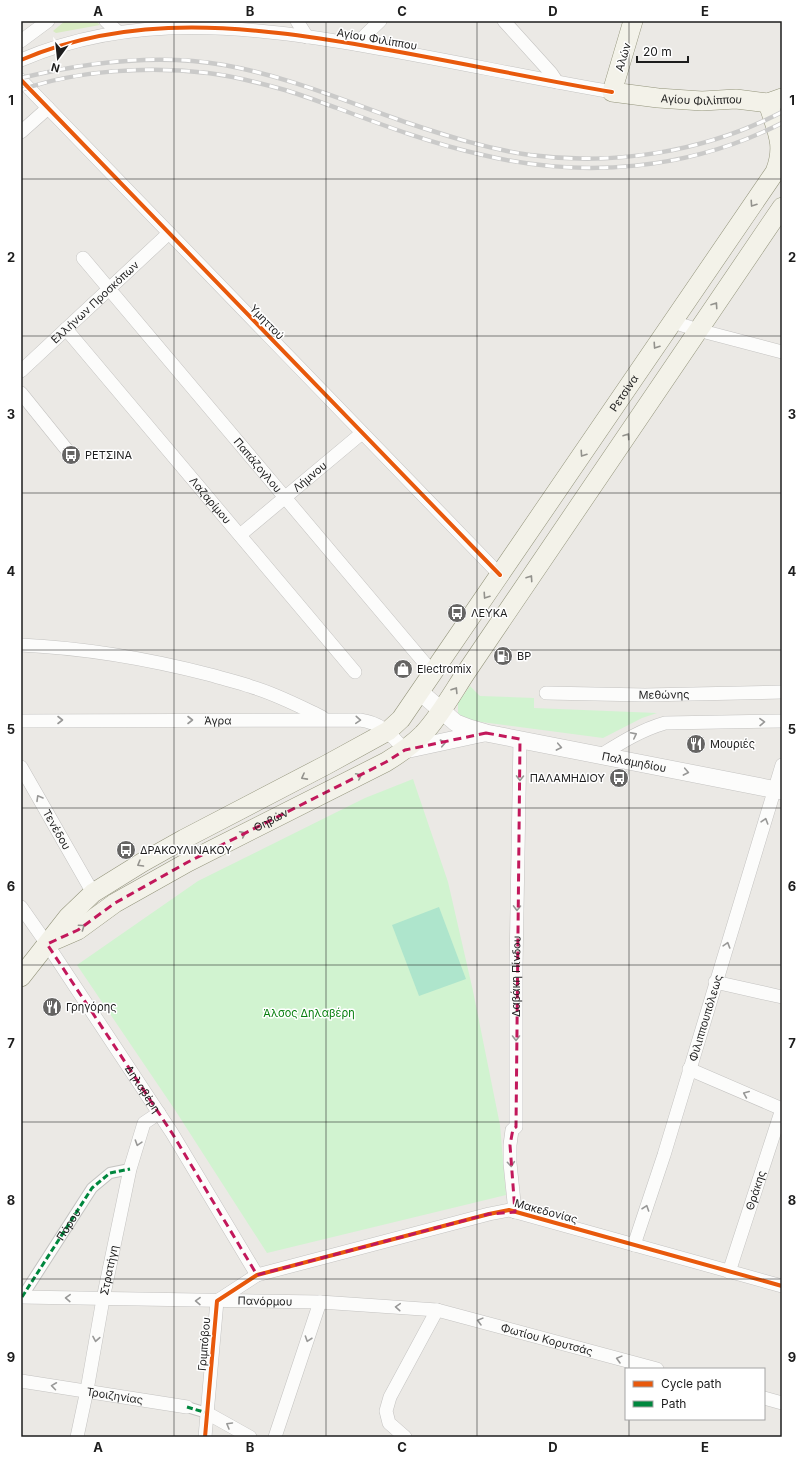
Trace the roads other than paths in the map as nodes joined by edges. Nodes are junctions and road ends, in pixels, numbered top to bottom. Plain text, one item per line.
1 (48, 21) edge
2 (106, 21) edge
3 (297, 21) edge
4 (380, 21) edge
5 (504, 21) edge
6 (633, 21) edge
7 (118, 32) junction
8 (307, 37) junction
9 (21, 41) edge
10 (356, 44) junction
11 (21, 60) edge
12 (21, 80) edge
13 (557, 82) junction
14 (612, 92) junction
15 (775, 100) edge
16 (48, 108) junction
17 (21, 132) edge
18 (782, 207) edge
19 (169, 233) junction
20 (83, 258) dead end
21 (109, 289) junction
22 (673, 322) junction
23 (66, 329) junction
24 (698, 330) junction
25 (782, 352) edge
26 (21, 371) edge
27 (21, 393) edge
28 (362, 433) junction
29 (71, 455) dead end
30 (285, 498) junction
31 (240, 536) junction
32 (500, 575) junction
33 (21, 645) edge
34 (355, 672) dead end
35 (433, 673) junction
36 (420, 692) junction
37 (782, 692) edge
38 (546, 694) dead end
39 (441, 711) junction
40 (325, 719) junction
41 (21, 721) edge
42 (782, 722) edge
43 (388, 731) junction
44 (486, 733) junction
45 (520, 739) junction
46 (405, 750) junction
47 (601, 755) junction
48 (782, 765) edge
49 (21, 767) edge
50 (778, 790) edge
51 (93, 893) junction
52 (21, 907) edge
53 (47, 944) junction
54 (21, 977) edge
55 (715, 982) junction
56 (782, 997) edge
57 (689, 1069) junction
58 (782, 1109) edge
59 (159, 1113) junction
60 (130, 1169) junction
61 (515, 1212) junction
62 (634, 1245) junction
63 (729, 1272) junction
64 (257, 1275) junction
65 (782, 1286) edge
66 (21, 1298) edge
67 (103, 1300) junction
68 (217, 1301) junction
69 (320, 1302) junction
70 (437, 1310) junction
71 (653, 1368) edge
72 (21, 1381) edge
73 (87, 1390) junction
74 (765, 1398) edge
75 (782, 1403) edge
76 (187, 1407) joint
77 (207, 1413) junction
78 (77, 1437) edge
79 (205, 1437) edge
80 (250, 1437) edge
81 (275, 1437) edge
82 (405, 1437) edge

1 - 9 street
2 - 7 street
3 - 8 street
4 - 10 street
5 - 13 street
6 - 14 main road, Αλών
7 - 8 street, Αγίου Φιλίππου
7 - 11 street, Αγίου Φιλίππου
8 - 10 street, Αγίου Φιλίππου
10 - 13 street, Αγίου Φιλίππου
12 - 16 street, Υμηττού
13 - 14 street, Αγίου Φιλίππου
14 - 15 main road, Αγίου Φιλίππου
15 -> 22 main road, Ρετσίνα
16 - 17 street
16 - 19 street, Υμηττού
24 -> 18 main road
19 - 21 street, Ελλήνων Προσκόπων
19 - 28 street, Υμηττού
20 - 21 street, Παπάζογλου
21 - 23 street, Ελλήνων Προσκόπων
21 - 30 street, Παπάζογλου
22 - 24 street
22 -> 32 main road, Ρετσίνα
23 - 26 street, Ελλήνων Προσκόπων
23 - 31 street, Λαζαρίμου
24 - 25 street
39 -> 24 main road, Θηβών
27 - 29 street
28 - 30 street, Λήμνου
28 - 32 street, Υμηττού
30 - 31 street, Λήμνου
30 - 35 street, Παπάζογλου
31 - 34 street, Λαζαρίμου
32 -> 35 main road, Ρετσίνα
33 - 40 street
35 - 36 main road, Θηβών
36 - 39 street, Παλαμηδίου
36 - 43 main road, Θηβών
37 - 38 street, Μεθώνης
39 - 44 street, Παλαμηδίου
39 - 46 main road, Θηβών
41 -> 40 street, Άγρα
40 -> 43 street, Άγρα
47 -> 42 street
43 - 46 street, Άγρα
43 -> 51 main road, Θηβών
44 - 45 street, Παλαμηδίου
46 -> 44 street, Παλαμηδίου
45 -> 47 street, Παλαμηδίου
45 -> 61 street, Δαβάκη Πίνδου
53 -> 46 main road, Θηβών
47 -> 50 street, Παλαμηδίου
48 - 50 street, Φιλιππουπόλεως
51 -> 49 street, Τενέδου
55 -> 50 street, Φιλιππουπόλεως
51 - 53 main road, Θηβών
52 - 53 street, Δηλαβέρη
53 - 54 main road, Θηβών
53 - 59 street, Δηλαβέρη
55 - 56 street
55 - 57 street, Φιλιππουπόλεως
58 -> 57 street
62 -> 57 street, Φιλιππουπόλεως
58 - 63 street, Θράκης
59 -> 60 street, Στρατήγη
59 - 64 street, Δηλαβέρη
60 - 66 street, Πόρου
60 - 67 street, Στρατήγη
61 - 62 street, Μακεδονίας
61 - 64 street, Μακεδονίας
62 - 63 street, Μακεδονίας
63 - 65 street, Μακεδονίας
64 - 68 street
67 -> 66 street, Πανόρμου
68 -> 67 street, Πανόρμου
67 -> 73 street, Στρατήγη
68 - 69 street, Πανόρμου
68 - 77 street, Γριμπόβου
70 -> 69 street, Πανόρμου
69 -> 81 street
71 -> 70 street, Φωτίου Κορυτσάς
70 - 82 street
73 -> 72 street, Τροιζηνίας
73 - 76 street, Τροιζηνίας
73 - 78 street, Στρατήγη
74 - 75 street
76 - 77 street, Τροιζηνίας
77 - 79 street, Γριμπόβου
80 -> 77 street

